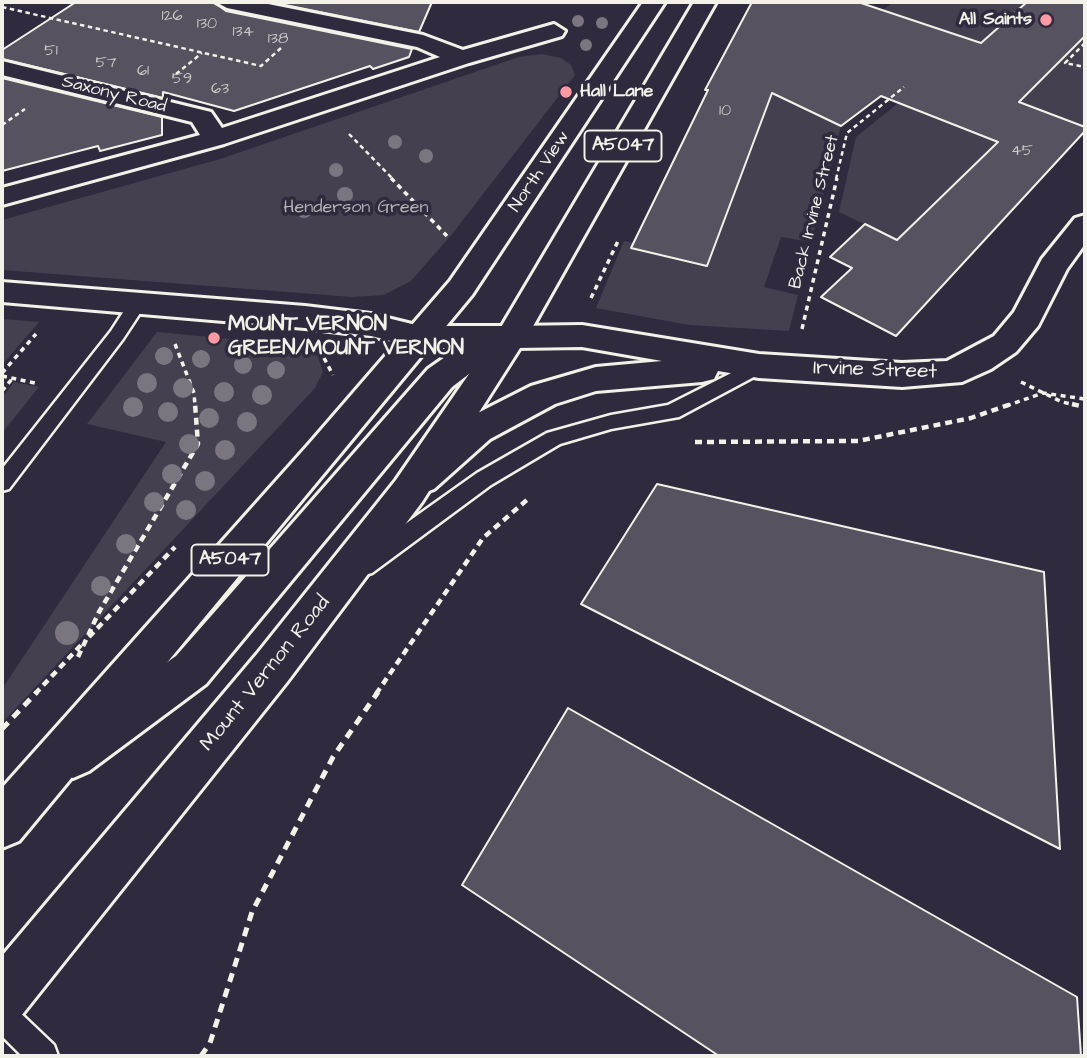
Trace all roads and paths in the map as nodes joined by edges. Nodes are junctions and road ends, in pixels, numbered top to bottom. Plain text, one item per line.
1 (227, 2) edge
2 (654, 2) edge
3 (705, 2) edge
4 (2, 7) edge
5 (314, 20) junction
6 (554, 31) dead end
7 (1085, 43) edge
8 (461, 58) junction
9 (1085, 67) edge
10 (2, 68) edge
11 (904, 87) dead end
12 (322, 105) junction
13 (215, 139) junction
14 (2, 197) edge
15 (1085, 224) edge
16 (452, 241) dead end
17 (2, 292) edge
18 (141, 304) junction
19 (41, 328) dead end
20 (420, 337) junction
21 (511, 337) junction
22 (318, 347) dead end
23 (979, 361) junction
24 (760, 366) junction
25 (798, 368) junction
26 (2, 373) edge
27 (12, 378) dead end
28 (334, 378) dead end
29 (2, 391) edge
30 (1043, 393) junction
31 (1085, 398) edge
32 (1085, 407) edge
33 (689, 442) dead end
34 (2, 483) edge
35 (409, 491) junction
36 (534, 494) dead end
37 (182, 539) dead end
38 (336, 586) junction
39 (86, 640) junction
40 (74, 664) dead end
41 (2, 729) edge
42 (38, 781) junction
43 (2, 824) edge
44 (2, 997) edge
45 (2, 1015) edge
46 (43, 1056) edge
47 (201, 1056) edge

1 - 5 main road
2 - 20 main road, North View / A5047
3 - 21 main road, A5047
4 - 5 path
5 - 8 main road
6 - 8 main road
7 - 9 path
8 - 12 main road
10 - 13 main road, Saxony Road
11 - 25 path, Back Irvine Street
12 - 13 main road
12 - 16 path
13 - 14 main road
15 - 23 main road, Irvine Street
17 - 18 main road
18 - 20 main road
18 - 34 lane
18 - 39 path
19 - 26 path
20 - 21 main road
20 - 42 main road, A5047
21 - 24 main road
21 - 35 main road, Mount Vernon Road / A5047
21 - 42 main road
22 - 28 path
23 - 25 main road, Irvine Street
23 - 30 path
24 - 25 main road, Irvine Street
24 - 35 main road
24 - 38 lane
27 - 29 path
30 - 31 path
30 - 32 path
30 - 33 path
35 - 38 main road, Mount Vernon Road / A5047
36 - 47 path
37 - 39 path
38 - 44 main road, Mount Vernon Road / A5047
39 - 40 path
39 - 41 path
42 - 43 main road, A5047
45 - 46 lane

